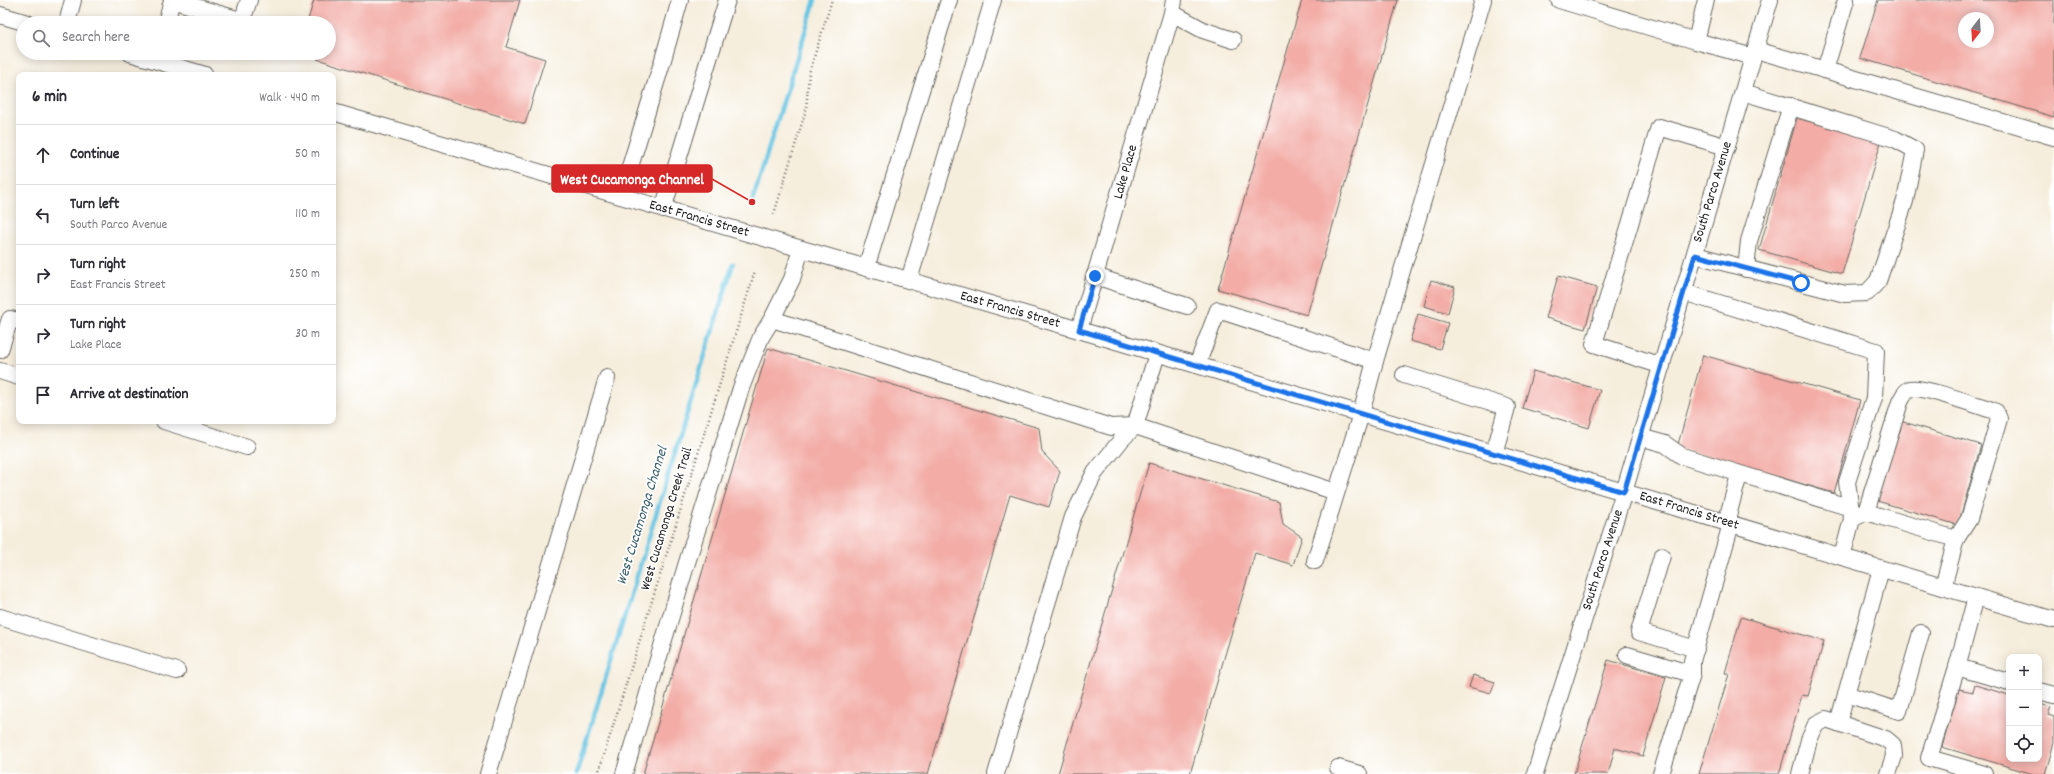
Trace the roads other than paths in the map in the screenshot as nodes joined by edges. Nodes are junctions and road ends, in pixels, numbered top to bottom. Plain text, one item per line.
1 (74, 0) edge
2 (172, 0) edge
3 (249, 0) edge
4 (680, 0) edge
5 (727, 0) edge
6 (950, 0) edge
7 (994, 0) edge
8 (1184, 0) edge
9 (1483, 0) edge
10 (1559, 0) edge
11 (1706, 0) edge
12 (1770, 0) edge
13 (1846, 0) edge
14 (1173, 6) edge
15 (0, 15) edge
16 (69, 16) edge
17 (168, 16) edge
18 (226, 16) edge
19 (244, 16) edge
20 (16, 20) edge
21 (1233, 40) dead end
22 (1696, 41) junction
23 (1754, 53) junction
24 (166, 60) edge
25 (1825, 70) junction
26 (197, 72) edge
27 (1743, 92) junction
28 (1791, 106) junction
29 (336, 113) edge
30 (2054, 137) edge
31 (1727, 147) junction
32 (621, 196) junction
33 (664, 209) junction
34 (801, 249) junction
35 (1695, 255) junction
36 (866, 268) junction
37 (1746, 269) junction
38 (1095, 276) junction
39 (909, 280) junction
40 (1684, 292) junction
41 (1187, 306) dead end
42 (772, 320) junction
43 (16, 321) edge
44 (1079, 330) junction
45 (0, 350) edge
46 (1157, 354) junction
47 (1375, 361) junction
48 (1197, 365) junction
49 (1662, 366) junction
50 (0, 371) edge
51 (1404, 375) dead end
52 (16, 376) edge
53 (607, 378) dead end
54 (1361, 414) junction
55 (174, 424) edge
56 (1135, 426) junction
57 (1640, 437) junction
58 (247, 447) dead end
59 (1494, 454) junction
60 (1739, 475) junction
61 (1336, 492) junction
62 (1624, 492) junction
63 (1856, 513) junction
64 (1729, 523) junction
65 (1956, 538) junction
66 (1662, 556) dead end
67 (1842, 557) junction
68 (1315, 561) dead end
69 (1881, 569) junction
70 (1943, 587) junction
71 (1976, 597) junction
72 (0, 617) edge
73 (2054, 620) edge
74 (1921, 633) dead end
75 (1696, 649) junction
76 (1627, 655) dead end
77 (1957, 667) junction
78 (177, 671) dead end
79 (1692, 674) junction
80 (2006, 681) edge
81 (2042, 692) edge
82 (1846, 694) junction
83 (2054, 695) edge
84 (1838, 723) junction
85 (1338, 768) dead end
86 (488, 774) edge
87 (624, 774) edge
88 (996, 774) edge
89 (1359, 774) edge
90 (1535, 774) edge
91 (1661, 774) edge
92 (1800, 774) edge
93 (1888, 774) edge
94 (1984, 774) edge

1 - 16 street
2 - 17 street
2 - 18 street
3 - 19 street
4 - 32 street
5 - 33 street
6 - 36 street
7 - 39 street
8 - 14 street
9 - 47 street
10 - 22 street
11 - 22 street
12 - 23 street, South Parco Avenue
13 - 25 street
14 - 21 street
14 - 38 street, Lake Place
15 - 20 street
22 - 23 street
23 - 25 street
23 - 27 street, South Parco Avenue
24 - 26 street
25 - 30 street
27 - 28 street
27 - 31 street, South Parco Avenue
28 - 37 street
28 - 37 street
29 - 32 street, East Francis Street
31 - 35 street, South Parco Avenue
31 - 49 street
32 - 33 street, East Francis Street
33 - 34 street, East Francis Street
34 - 36 street, East Francis Street
34 - 42 street
35 - 37 street
35 - 40 street, South Parco Avenue
36 - 39 street, East Francis Street
38 - 41 street
38 - 44 street, Lake Place
39 - 44 street, East Francis Street
40 - 49 street, South Parco Avenue
40 - 63 street
42 - 56 street
42 - 87 street
43 - 45 street
44 - 46 street, East Francis Street
46 - 48 street, East Francis Street
46 - 56 street
47 - 48 street
47 - 54 street
48 - 54 street, East Francis Street
49 - 57 street, South Parco Avenue
50 - 52 street
51 - 59 street
53 - 86 street
54 - 59 street, East Francis Street
54 - 61 street
55 - 58 street
56 - 61 street
56 - 88 street
57 - 60 street
57 - 62 street, South Parco Avenue
59 - 62 street, East Francis Street
60 - 63 street
60 - 64 street
61 - 68 street
62 - 64 street, East Francis Street
62 - 90 street, South Parco Avenue
63 - 65 street
63 - 65 street
63 - 67 street
64 - 67 street, East Francis Street
64 - 75 street
65 - 70 street
66 - 75 street
67 - 69 street, East Francis Street
69 - 70 street, East Francis Street
69 - 82 street
70 - 71 street, East Francis Street
71 - 73 street, East Francis Street
71 - 77 street
72 - 78 street
74 - 82 street
75 - 79 street
76 - 79 street
77 - 80 street
77 - 94 street
79 - 91 street
81 - 83 street
82 - 84 street
84 - 92 street
84 - 93 street
85 - 89 street

